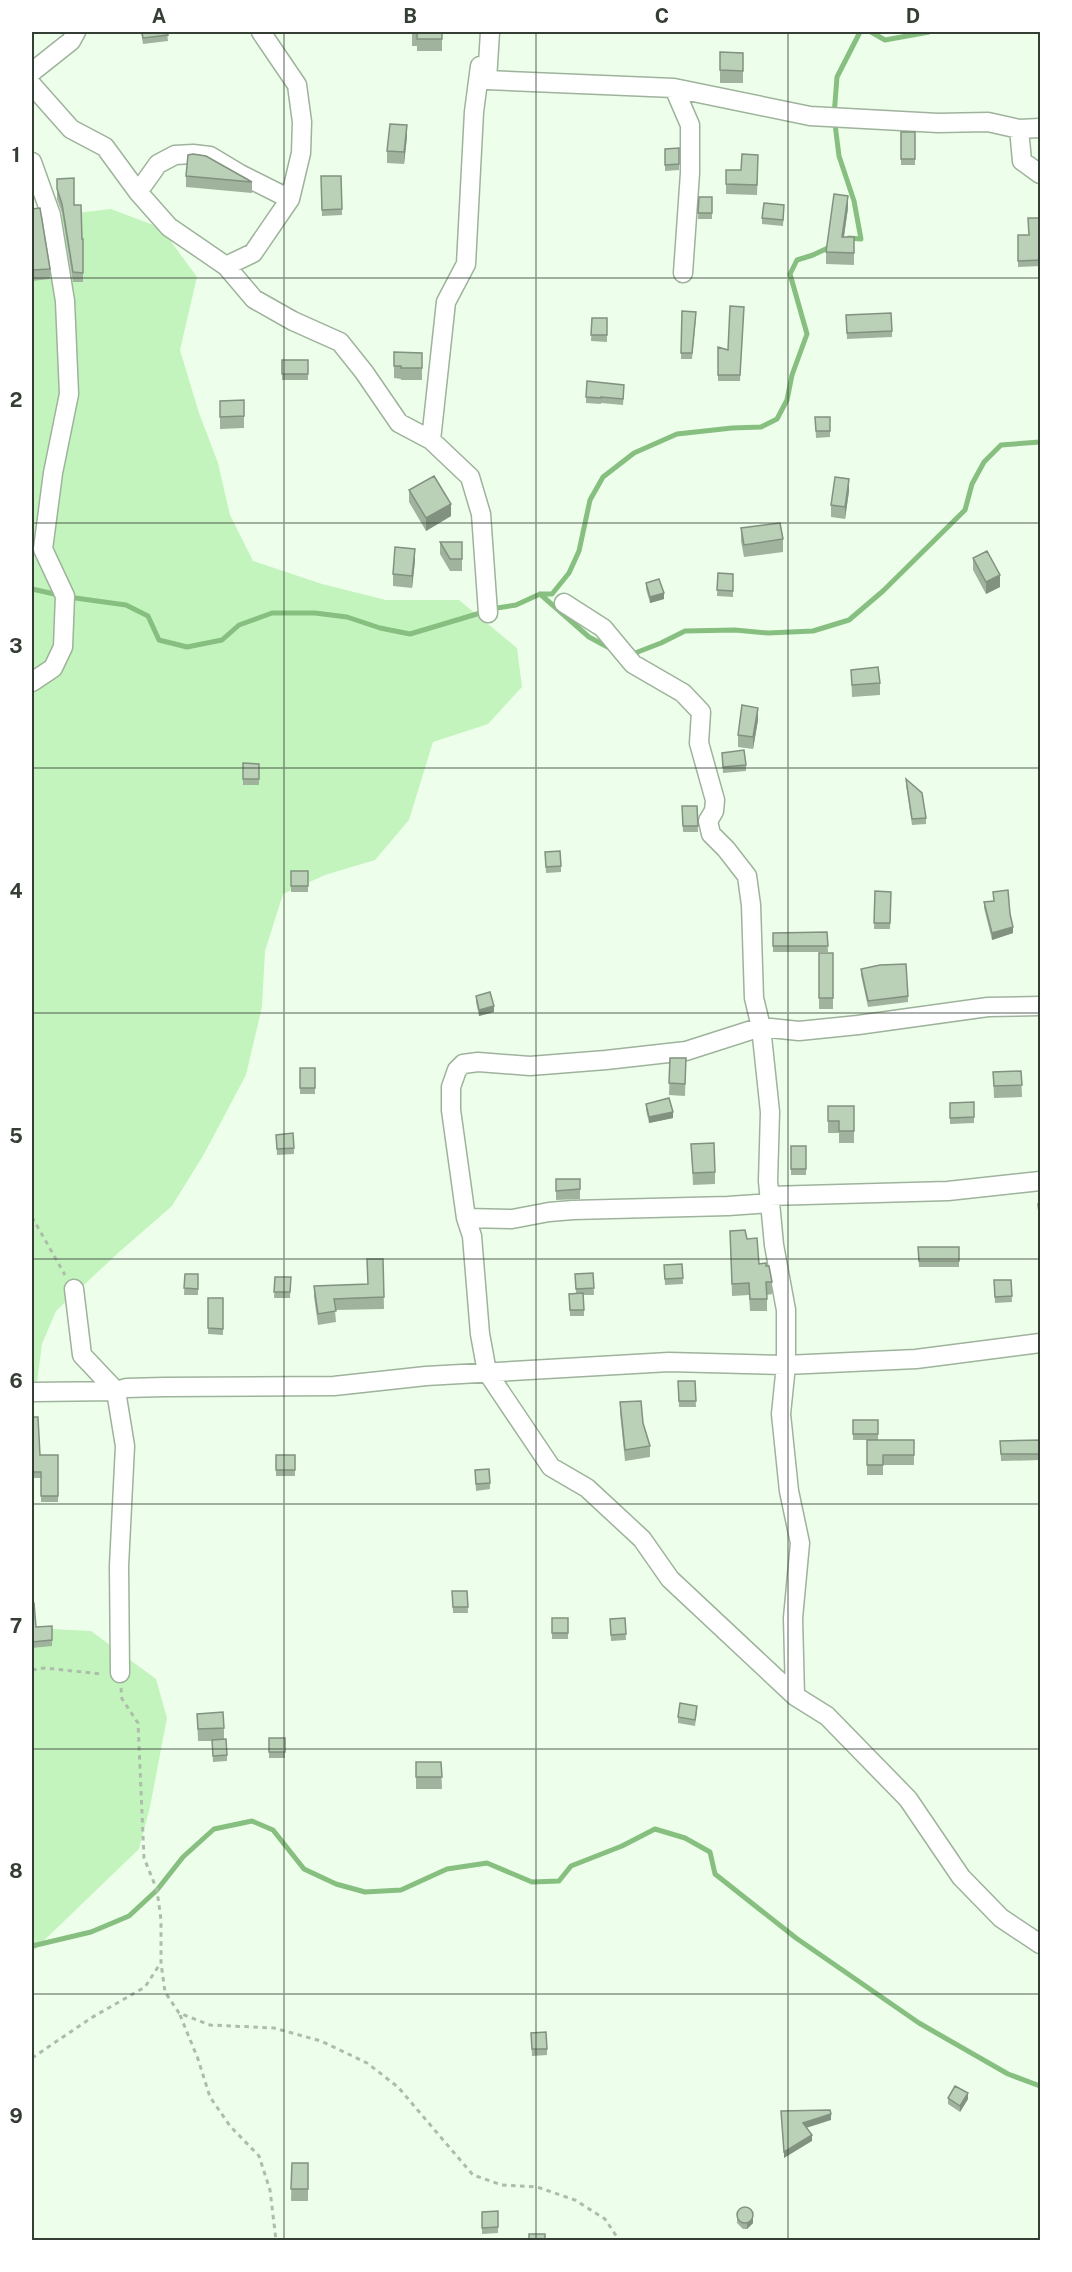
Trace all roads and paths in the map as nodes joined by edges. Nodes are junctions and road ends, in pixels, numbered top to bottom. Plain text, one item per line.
1 (76, 32) edge
2 (261, 32) edge
3 (484, 32) edge
4 (490, 32) edge
5 (32, 72) edge
6 (32, 85) edge
7 (674, 88) junction
8 (1041, 128) edge
9 (1019, 129) junction
10 (32, 162) edge
11 (1041, 174) edge
12 (138, 192) junction
13 (290, 199) junction
14 (226, 266) junction
15 (683, 273) dead end
16 (431, 440) junction
17 (564, 603) dead end
18 (488, 613) dead end
19 (32, 682) edge
20 (1041, 1006) edge
21 (761, 1027) junction
22 (1041, 1181) edge
23 (769, 1200) junction
24 (32, 1217) edge
25 (466, 1218) junction
26 (74, 1289) joint
27 (1041, 1343) edge
28 (786, 1365) junction
29 (487, 1372) junction
30 (116, 1391) junction
31 (35, 1392) dead end
32 (32, 1670) edge
33 (120, 1673) junction
34 (795, 1696) junction
35 (1041, 1944) edge
36 (161, 1963) junction
37 (179, 2013) junction
38 (32, 2058) edge
39 (276, 2241) edge
40 (619, 2241) edge

1 - 5 street
2 - 13 street
3 - 16 street
4 - 7 street
6 - 12 street
7 - 9 street
7 - 15 street
8 - 9 street
9 - 11 street
10 - 19 street
12 - 13 street
12 - 14 street
13 - 14 street
14 - 16 street
16 - 18 street
17 - 21 street
20 - 21 street
21 - 23 street
21 - 25 street
22 - 23 street
23 - 25 street
23 - 28 street
24 - 26 path
25 - 29 street
26 - 30 street
27 - 28 street
28 - 29 street
28 - 34 street
29 - 30 street
29 - 34 street
30 - 31 street
30 - 33 street
32 - 33 path
33 - 36 path
34 - 35 street
36 - 37 path
36 - 38 path
37 - 39 path
37 - 40 path

